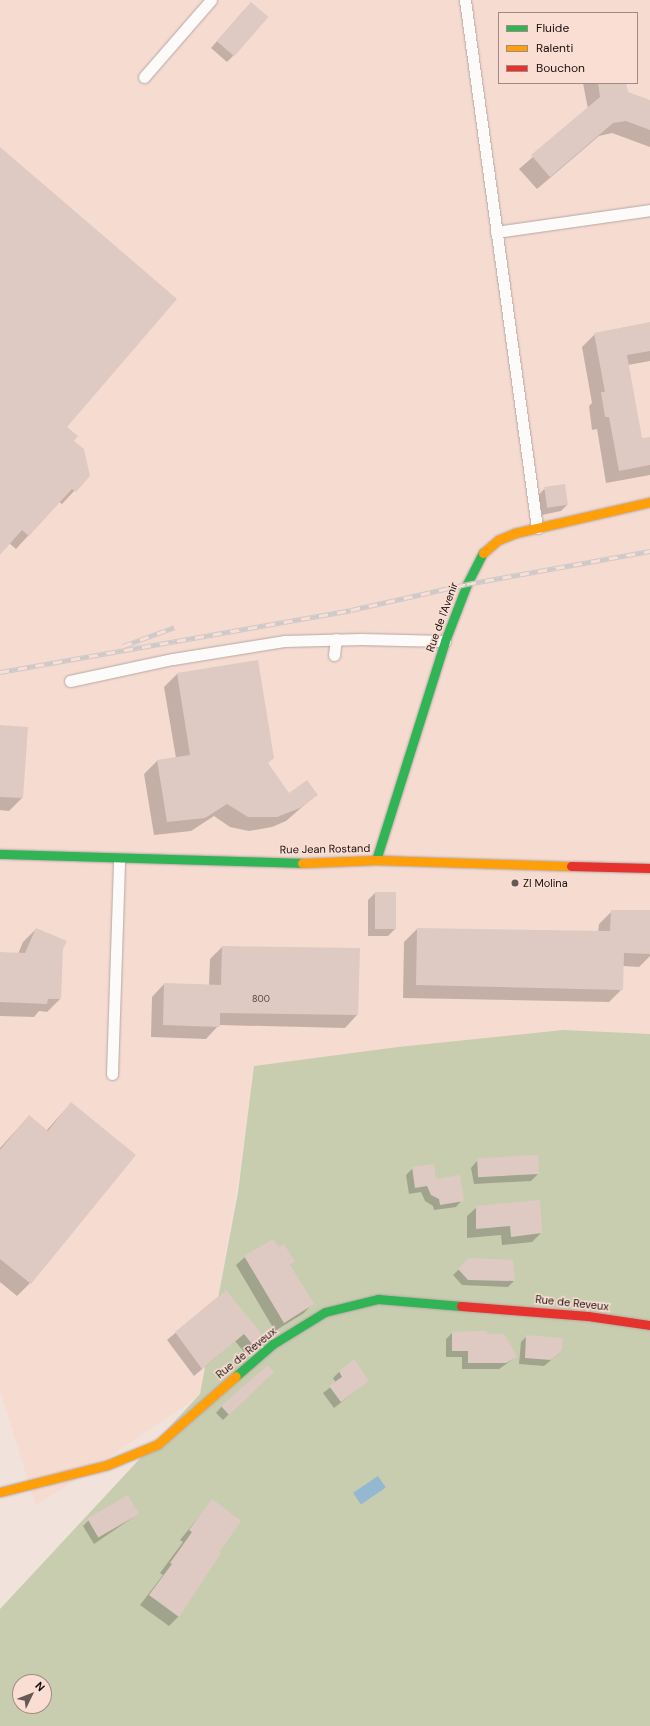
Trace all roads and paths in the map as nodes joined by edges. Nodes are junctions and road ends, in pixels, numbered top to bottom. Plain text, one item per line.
1 (211, 0) edge
2 (464, 0) edge
3 (144, 76) dead end
4 (650, 210) edge
5 (496, 232) junction
6 (650, 502) edge
7 (537, 528) junction
8 (336, 640) junction
9 (445, 641) junction
10 (334, 655) dead end
11 (70, 681) dead end
12 (0, 854) edge
13 (119, 859) junction
14 (376, 860) junction
15 (650, 868) edge
16 (112, 1074) dead end
17 (648, 1325) edge
18 (0, 1492) edge

1 - 3 lane
2 - 5 lane
4 - 5 lane
5 - 7 lane
6 - 7 street, Rue de l'Avenir
7 - 9 street, Rue de l'Avenir
8 - 9 lane
8 - 10 lane
8 - 11 lane
9 - 14 street, Rue de l'Avenir
12 - 13 street, Rue Jean Rostand
13 - 14 street, Rue Jean Rostand
13 - 16 lane
14 - 15 street, Rue Jean Rostand
17 - 18 street, Rue de Reveux

